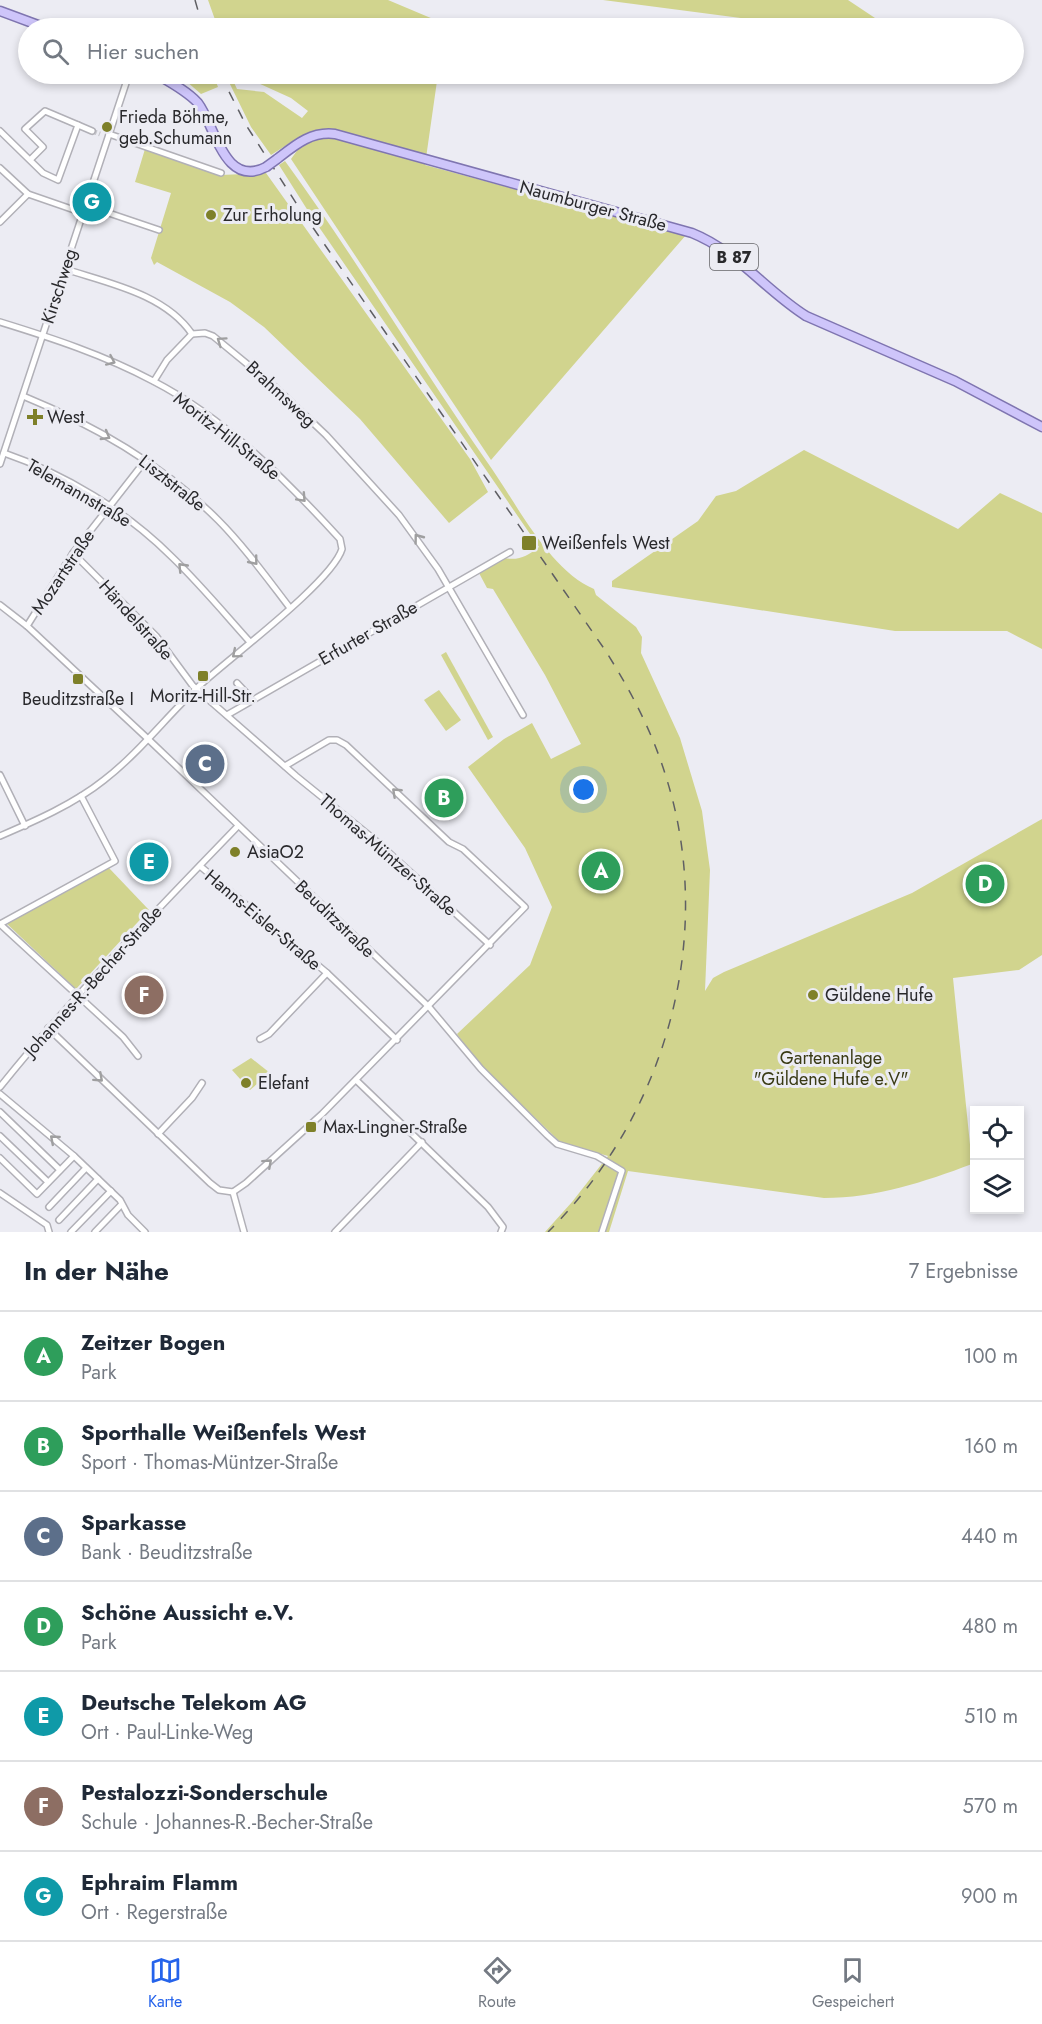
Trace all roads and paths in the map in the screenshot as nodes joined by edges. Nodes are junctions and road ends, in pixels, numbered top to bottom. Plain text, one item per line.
1 (0, 11) edge
2 (19, 18) edge
3 (126, 84) edge
4 (170, 84) edge
5 (78, 125) junction
6 (0, 131) edge
7 (92, 131) tunnel mouth
8 (100, 134) tunnel mouth
9 (108, 135) junction
10 (30, 160) junction
11 (0, 168) edge
12 (221, 173) dead end
13 (28, 194) junction
14 (85, 205) junction
15 (83, 213) junction
16 (0, 222) edge
17 (159, 231) dead end
18 (65, 268) junction
19 (0, 322) edge
20 (192, 334) junction
21 (42, 335) junction
22 (154, 381) junction
23 (22, 396) junction
24 (1042, 427) edge
25 (4, 453) junction
26 (145, 461) junction
27 (0, 464) edge
28 (109, 507) junction
29 (510, 552) dead end
30 (74, 553) junction
31 (448, 588) junction
32 (0, 605) edge
33 (290, 608) junction
34 (27, 626) junction
35 (250, 642) junction
36 (237, 683) dead end
37 (196, 689) junction
38 (252, 699) junction
39 (227, 715) junction
40 (523, 715) dead end
41 (147, 738) junction
42 (285, 766) junction
43 (0, 775) edge
44 (81, 796) junction
45 (25, 826) junction
46 (238, 826) junction
47 (0, 836) edge
48 (200, 866) junction
49 (0, 924) edge
50 (490, 945) junction
51 (327, 973) junction
52 (77, 995) junction
53 (429, 1007) junction
54 (48, 1028) junction
55 (260, 1039) dead end
56 (397, 1040) junction
57 (138, 1056) dead end
58 (356, 1080) junction
59 (202, 1083) dead end
60 (0, 1087) edge
61 (0, 1094) edge
62 (8, 1101) junction
63 (0, 1111) edge
64 (158, 1134) junction
65 (0, 1136) edge
66 (422, 1142) junction
67 (74, 1156) junction
68 (0, 1158) edge
69 (86, 1168) junction
70 (60, 1170) junction
71 (98, 1179) junction
72 (48, 1182) junction
73 (111, 1191) junction
74 (232, 1192) junction
75 (0, 1193) edge
76 (121, 1202) junction
77 (49, 1207) dead end
78 (59, 1220) dead end
79 (49, 1232) edge
80 (71, 1232) edge
81 (95, 1232) edge
82 (145, 1232) edge
83 (244, 1232) edge
84 (335, 1232) edge
85 (501, 1232) edge
86 (602, 1232) edge

1 - 2 main road
3 - 9 street, Kirschweg
4 - 24 main road, Naumburger Straße / B 87, bridge
5 - 7 street
5 - 10 street
5 - 10 street
6 - 10 street
8 - 9 street
9 - 12 street
9 - 14 street, Kirschweg
11 - 13 street
13 - 15 street
13 - 16 street
14 - 15 street, Kirschweg
14 - 17 street
15 - 18 street, Kirschweg
18 - 20 street
18 - 21 street, Kirschweg
19 - 21 street, Moritz-Hill-Straße
20 - 22 street
31 -> 20 street, Brahmsweg
21 -> 22 street, Moritz-Hill-Straße
21 - 23 street, Kirschweg
22 -> 33 street, Moritz-Hill-Straße
23 - 25 street, Kirschweg
23 -> 26 street, Lisztstraße
25 - 27 street, Kirschweg
25 - 28 street, Telemannstraße
26 - 28 street, Mozartstraße
26 -> 33 street, Lisztstraße
28 - 30 street, Mozartstraße
35 -> 28 street, Telemannstraße
29 - 31 street, Erfurter Straße
30 - 34 street, Mozartstraße
30 - 37 street, Händelstraße
31 - 38 street, Erfurter Straße
31 - 40 street, Brahmsweg
32 - 34 street, Beuditzstraße
33 - 35 street, Moritz-Hill-Straße
34 - 41 street, Beuditzstraße
35 -> 37 street, Moritz-Hill-Straße
36 - 38 street
37 - 39 street, Thomas-Müntzer-Straße
37 - 41 street, Moritz-Hill-Straße
38 - 39 street, Erfurter Straße
39 - 42 street, Thomas-Müntzer-Straße
41 - 44 street, Moritz-Hill-Straße
41 - 46 street, Beuditzstraße
42 - 50 street, Thomas-Müntzer-Straße
50 -> 42 street
43 - 45 street
44 - 45 street, Moritz-Hill-Straße
44 - 49 street
45 - 47 street, Moritz-Hill-Straße
46 - 48 street, Johannes-R.-Becher-Straße
46 - 53 street, Beuditzstraße
48 - 51 street, Hanns-Eisler-Straße
48 - 52 street, Johannes-R.-Becher-Straße
49 - 52 street
50 - 53 street
51 - 55 street, Hanns-Eisler-Straße
51 - 56 street, Hanns-Eisler-Straße
52 - 54 street, Johannes-R.-Becher-Straße
52 - 57 street
53 - 56 street
53 - 86 street, Beuditzstraße
54 - 60 street, Johannes-R.-Becher-Straße
54 -> 64 street
56 - 58 street
58 - 66 street
74 -> 58 street
59 - 64 street
61 - 62 street
62 - 63 street
67 -> 62 street
63 - 70 street
64 - 74 street
65 - 72 street
66 - 84 street
66 - 85 street
67 - 69 street
67 - 70 street
68 - 72 street
69 - 71 street
69 - 77 street
70 - 72 street
71 - 73 street
71 - 78 street
73 - 76 street
73 - 80 street
74 - 83 street
75 - 79 street
76 - 81 street
76 - 82 street

